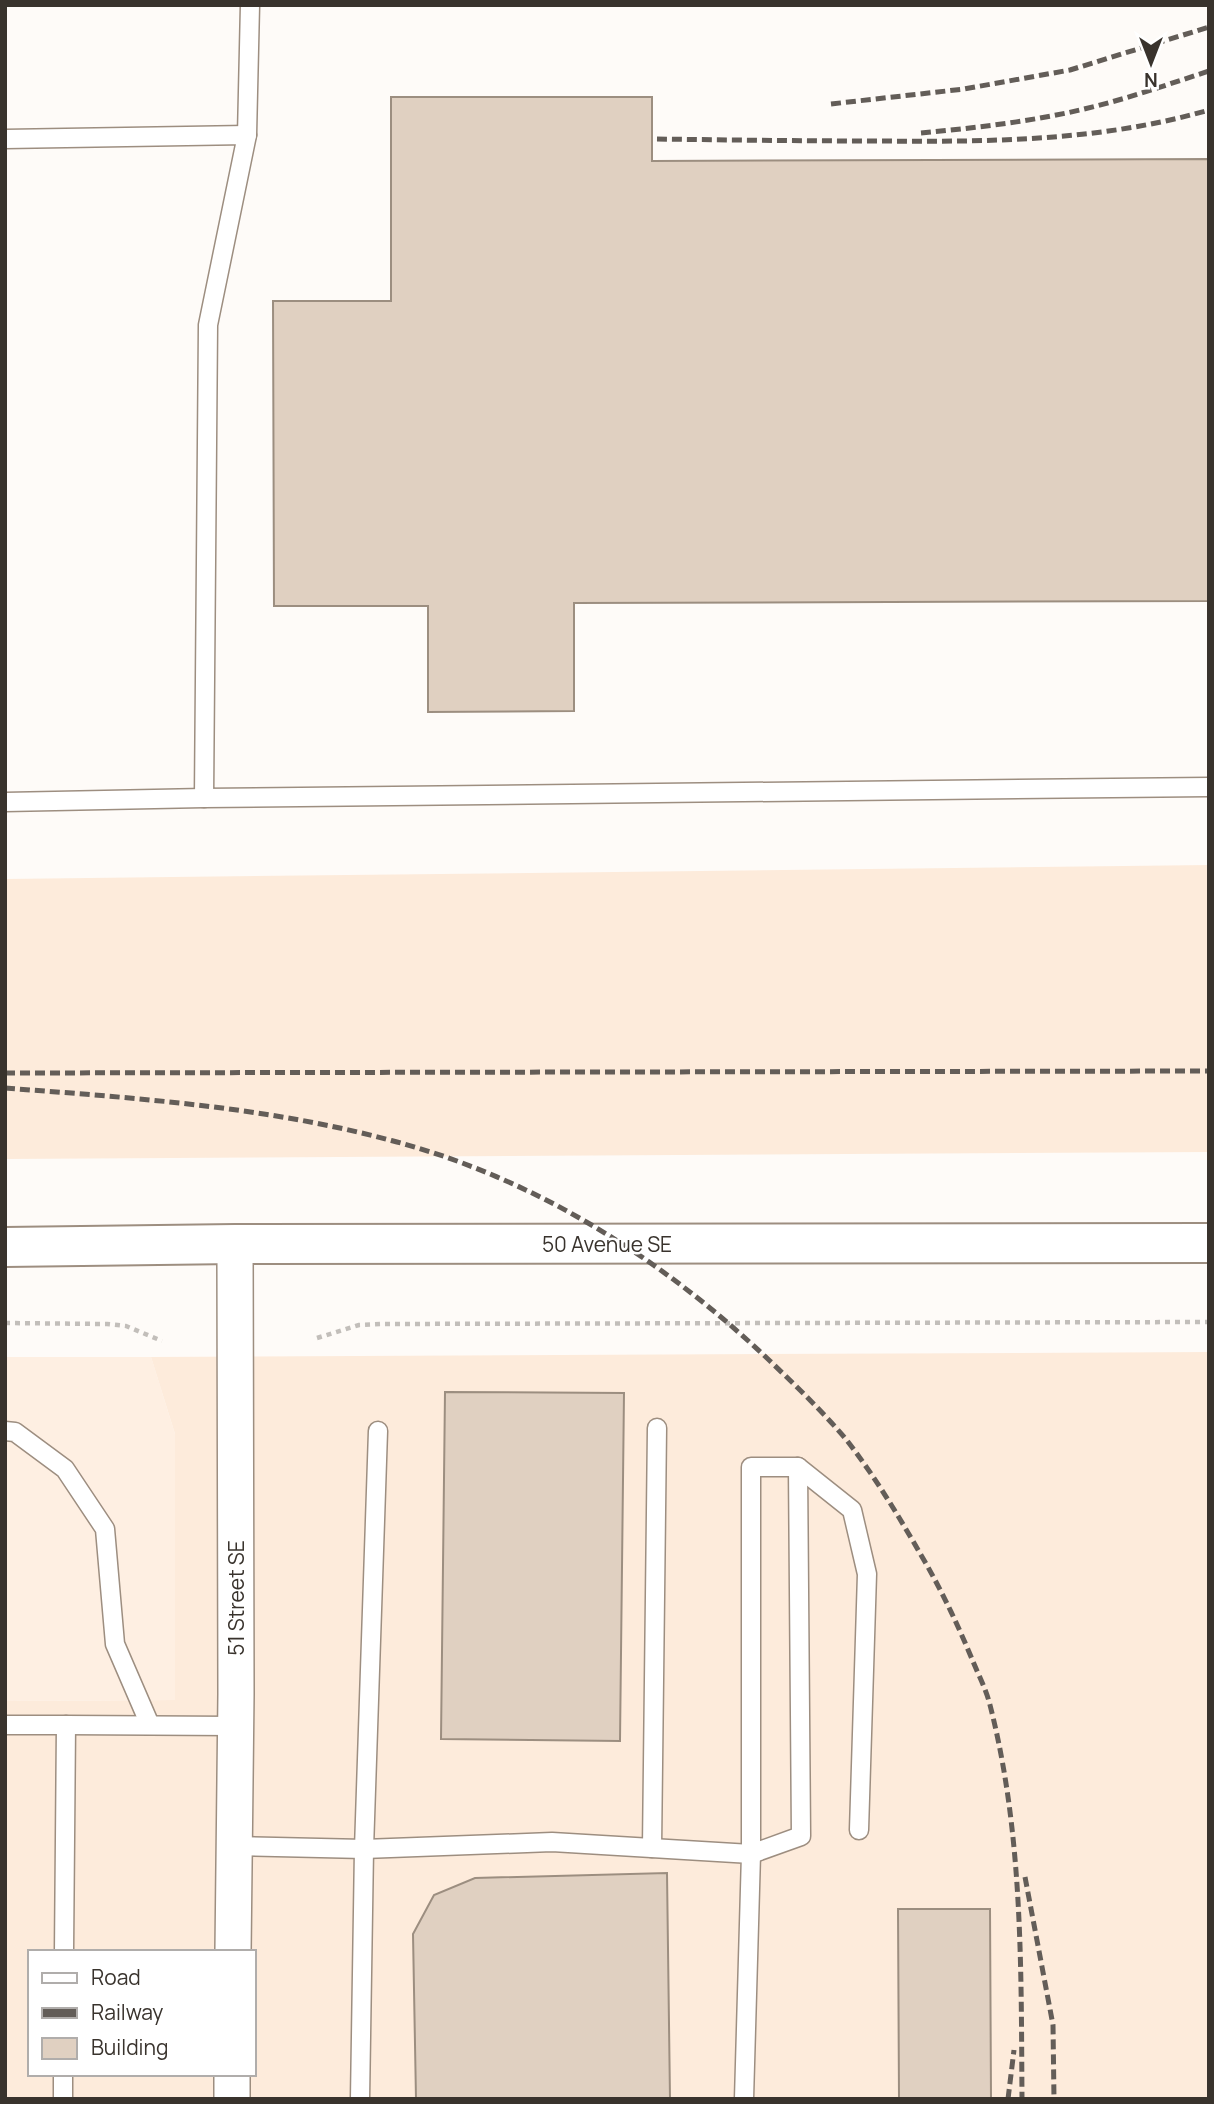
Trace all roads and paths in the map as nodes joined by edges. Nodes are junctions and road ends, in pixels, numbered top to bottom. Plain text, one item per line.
1 (250, 5) edge
2 (247, 135) junction
3 (5, 139) edge
4 (1209, 788) edge
5 (205, 798) junction
6 (5, 802) edge
7 (1209, 1243) edge
8 (235, 1244) junction
9 (5, 1247) edge
10 (1209, 1322) edge
11 (5, 1323) edge
12 (317, 1338) dead end
13 (162, 1341) dead end
14 (657, 1428) dead end
15 (379, 1431) dead end
16 (5, 1432) edge
17 (798, 1468) junction
18 (5, 1725) edge
19 (66, 1725) junction
20 (150, 1725) junction
21 (234, 1726) junction
22 (859, 1830) dead end
23 (233, 1846) junction
24 (652, 1848) junction
25 (364, 1849) junction
26 (751, 1854) junction
27 (64, 1950) edge
28 (233, 1950) edge
29 (63, 2076) edge
30 (232, 2076) edge
31 (63, 2099) edge
32 (232, 2099) edge
33 (360, 2099) edge
34 (744, 2099) edge

1 - 2 lane
2 - 3 lane
2 - 5 lane
4 - 5 lane
5 - 6 lane
7 - 8 street, 50 Avenue SE
8 - 9 street, 50 Avenue SE
8 - 21 street, 51 Street SE
10 - 12 path
11 - 13 path
14 - 24 lane
15 - 25 lane
16 - 20 lane
17 - 22 lane
17 - 26 lane
17 - 26 lane
18 - 19 lane
19 - 20 lane
19 - 27 lane
20 - 21 lane
21 - 23 street, 51 Street SE
23 - 25 lane
23 - 28 street, 51 Street SE
24 - 25 lane
24 - 26 lane
25 - 33 lane
26 - 34 lane
29 - 31 lane
30 - 32 street

